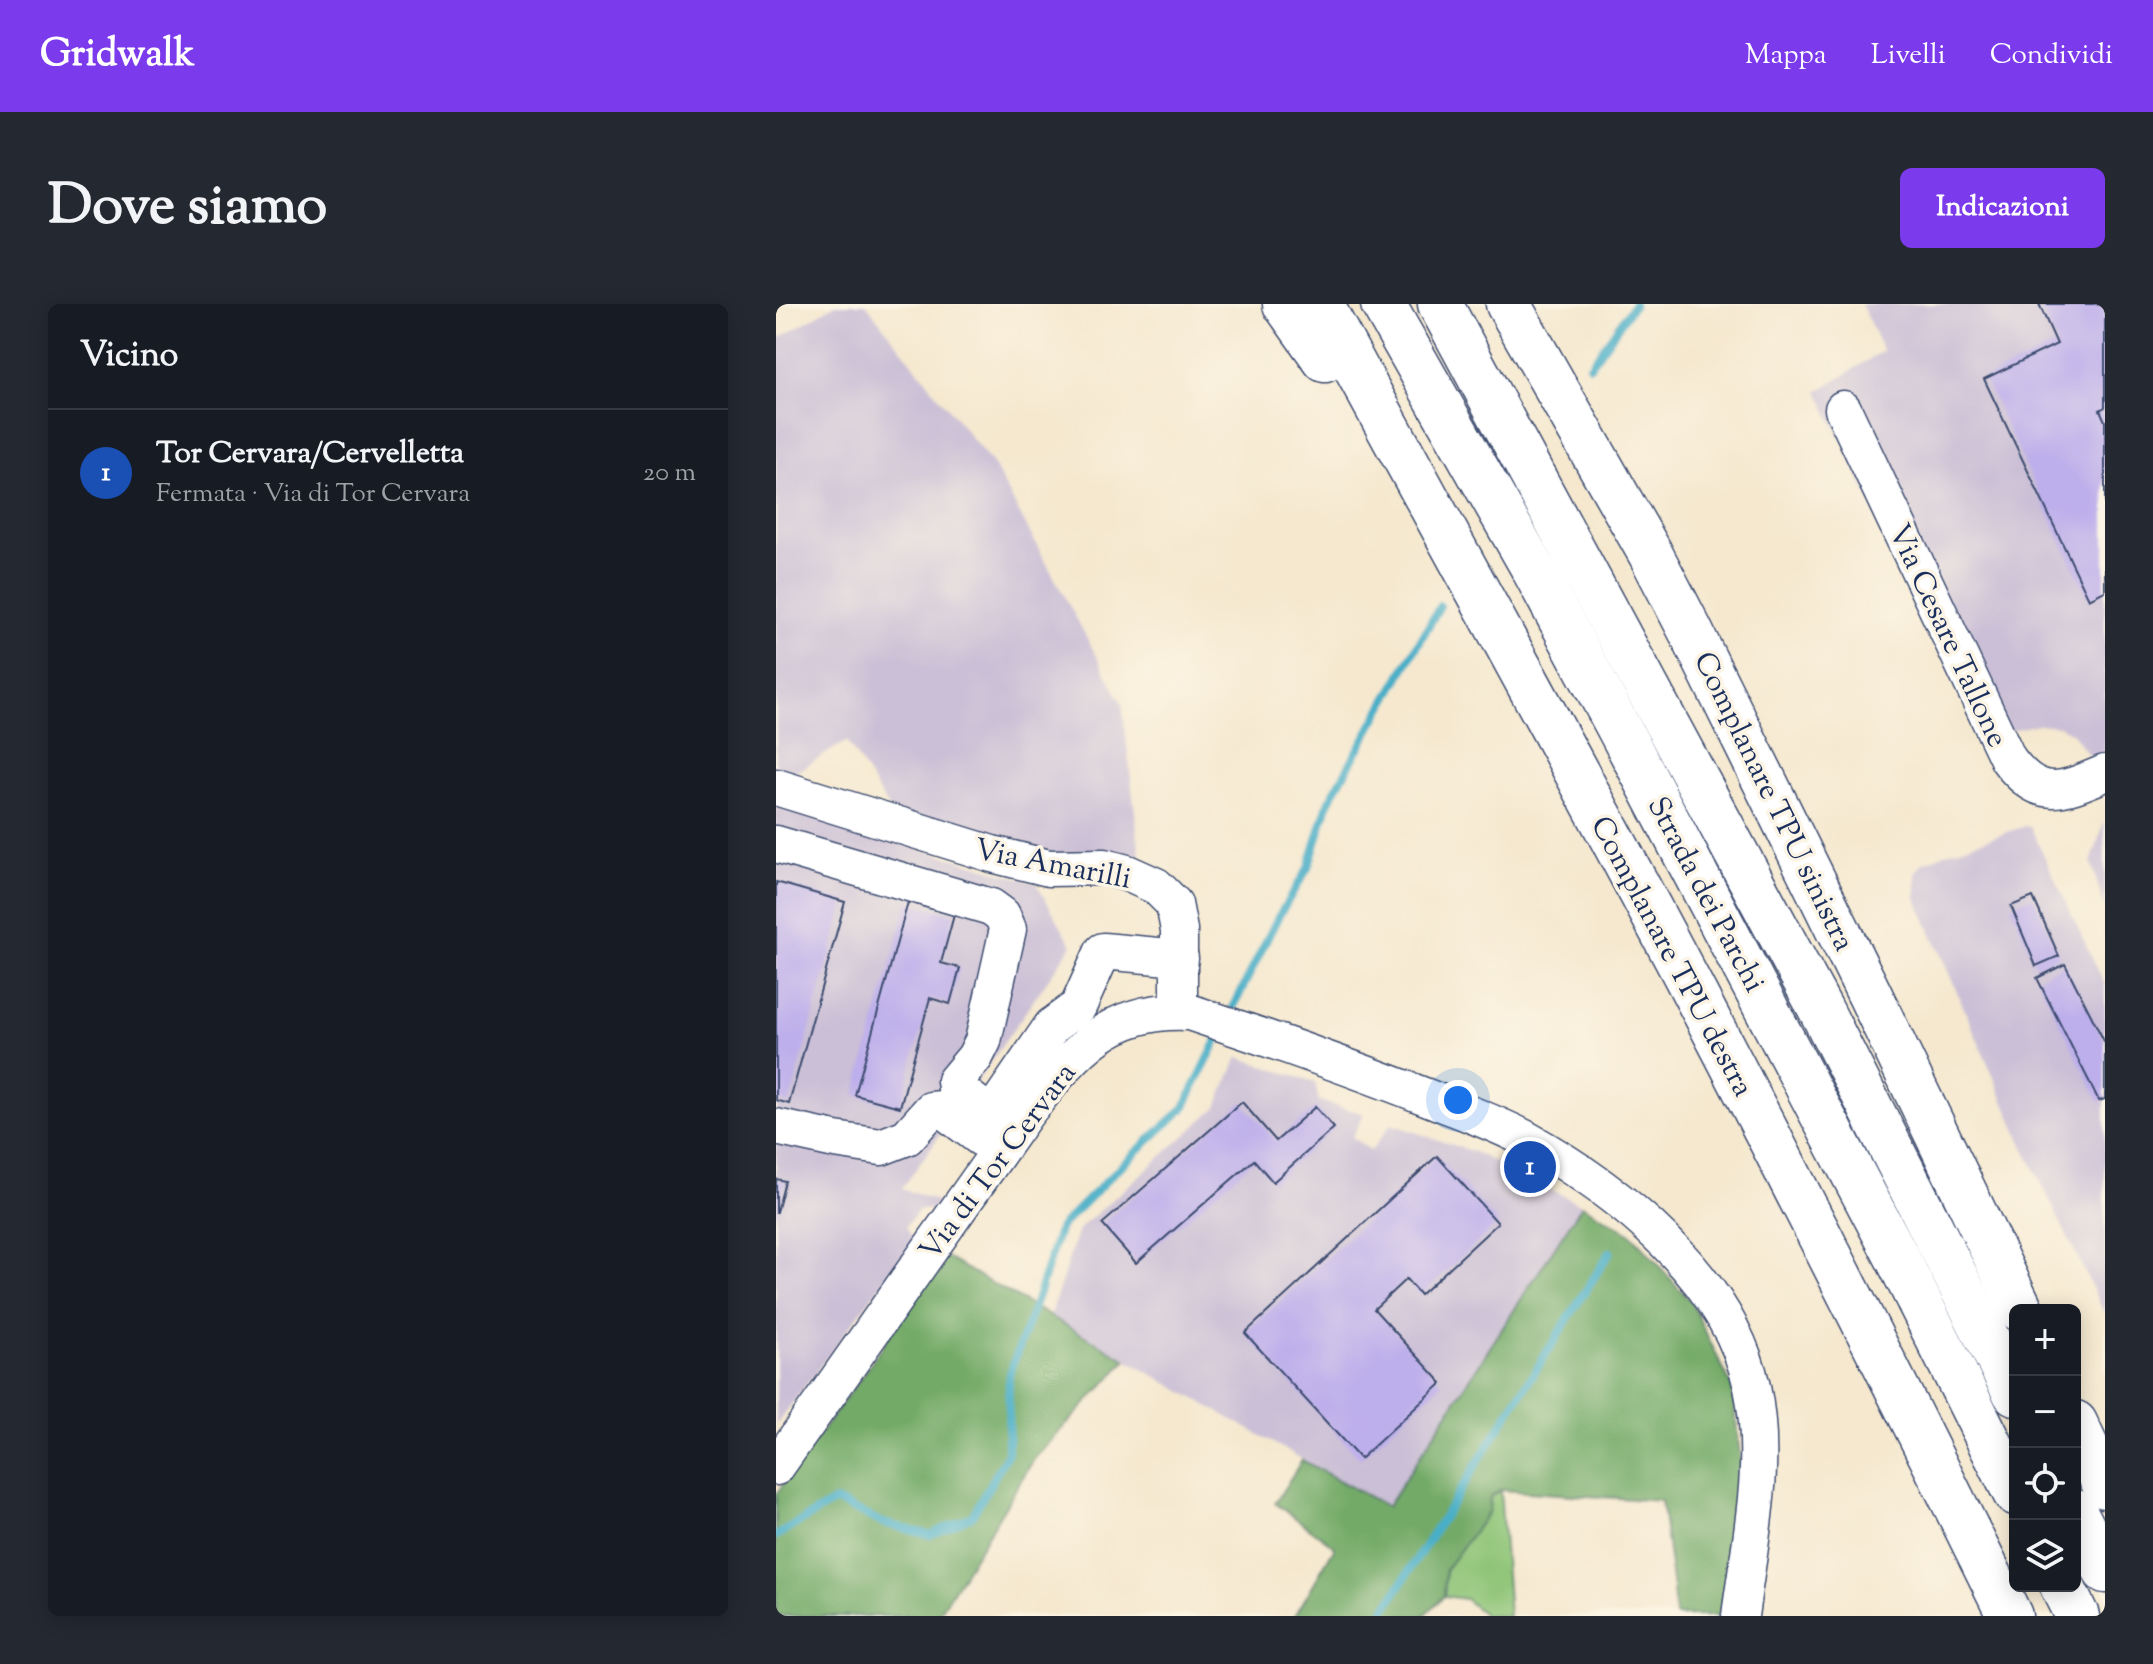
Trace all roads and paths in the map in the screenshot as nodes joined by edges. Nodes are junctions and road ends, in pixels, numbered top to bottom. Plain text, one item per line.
1 (1285, 304) edge
2 (1321, 304) edge
3 (1383, 304) edge
4 (1440, 304) edge
5 (1508, 304) edge
6 (1538, 304) edge
7 (1843, 409) dead end
8 (1689, 628) junction
9 (1576, 772) junction
10 (2105, 773) edge
11 (776, 787) edge
12 (776, 844) edge
13 (1180, 958) junction
14 (1184, 1012) junction
15 (955, 1081) junction
16 (931, 1110) junction
17 (776, 1127) edge
18 (1001, 1132) junction
19 (2018, 1304) edge
20 (2009, 1381) edge
21 (2081, 1436) edge
22 (776, 1467) edge
23 (2009, 1481) edge
24 (2105, 1486) edge
25 (2079, 1520) edge
26 (2105, 1571) edge
27 (2065, 1592) edge
28 (1740, 1616) edge
29 (2010, 1616) edge
30 (2077, 1616) edge

1 - 9 highway
2 - 9 highway, Complanare TPU destra
3 - 23 highway, Strada dei Parchi
4 - 20 highway, Strada dei Parchi
5 - 8 highway, Complanare TPU sinistra
6 - 8 highway
7 - 10 street, Via Cesare Tallone
8 - 19 highway, Complanare TPU sinistra
9 - 29 highway, Complanare TPU destra
11 - 13 street, Via Amarilli
12 - 15 street
13 - 14 street, Via Amarilli
13 - 18 street
14 - 18 street, Via di Tor Cervara
14 - 28 street, Via di Tor Cervara
15 - 16 street
15 - 18 street
16 - 17 street
16 - 18 street
18 - 22 street, Via di Tor Cervara
21 - 24 highway
25 - 26 highway
27 - 30 highway

